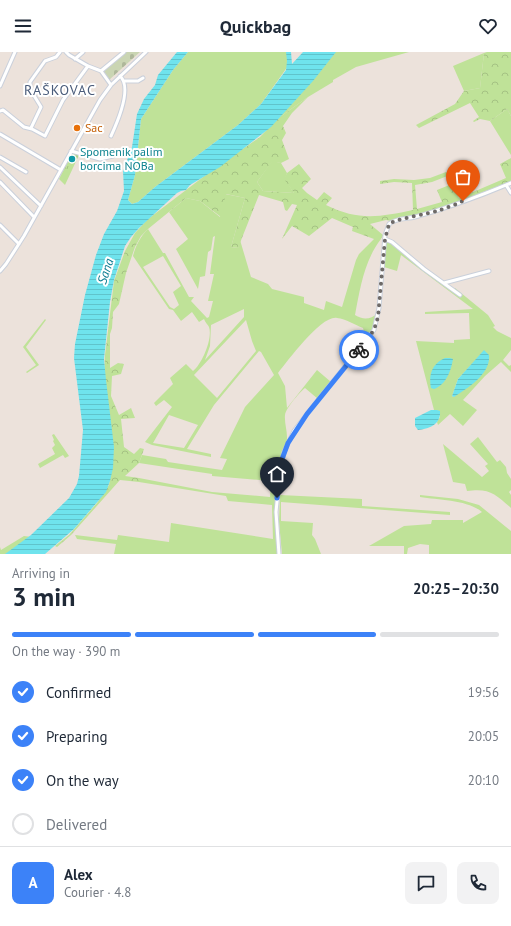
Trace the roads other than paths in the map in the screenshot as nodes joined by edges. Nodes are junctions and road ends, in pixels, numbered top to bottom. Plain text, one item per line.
1 (15, 52) edge
2 (60, 52) edge
3 (66, 52) edge
4 (83, 52) edge
5 (124, 52) edge
6 (146, 52) edge
7 (75, 58) junction
8 (88, 66) junction
9 (101, 71) junction
10 (120, 76) junction
11 (143, 78) dead end
12 (124, 81) junction
13 (111, 84) junction
14 (0, 86) edge
15 (0, 111) edge
16 (31, 128) junction
17 (0, 134) edge
18 (111, 136) dead end
19 (72, 150) junction
20 (113, 156) dead end
21 (0, 157) edge
22 (0, 167) edge
23 (62, 170) junction
24 (26, 172) dead end
25 (0, 182) edge
26 (511, 183) edge
27 (506, 185) junction
28 (511, 194) edge
29 (41, 206) junction
30 (34, 217) junction
31 (0, 225) edge
32 (385, 239) junction
33 (19, 244) junction
34 (0, 264) edge
35 (3, 268) junction
36 (0, 271) edge
37 (489, 271) dead end
38 (444, 283) junction
39 (460, 295) dead end
40 (279, 554) edge

1 - 14 street
2 - 16 street
3 - 7 street
4 - 7 street
5 - 9 street
6 - 10 street
7 - 8 street
8 - 9 street
8 - 16 street
9 - 13 street
10 - 12 street
10 - 13 street
11 - 12 street
12 - 18 street
13 - 19 street
15 - 16 street
17 - 23 street
19 - 20 street
19 - 23 street
21 - 24 street
22 - 29 street
23 - 29 street
25 - 30 street
26 - 27 street
27 - 28 street
27 - 32 street
29 - 30 street
30 - 33 street
31 - 33 street
32 - 38 street
32 - 40 street
33 - 35 street
34 - 35 street
35 - 36 street
37 - 38 street
38 - 39 street

